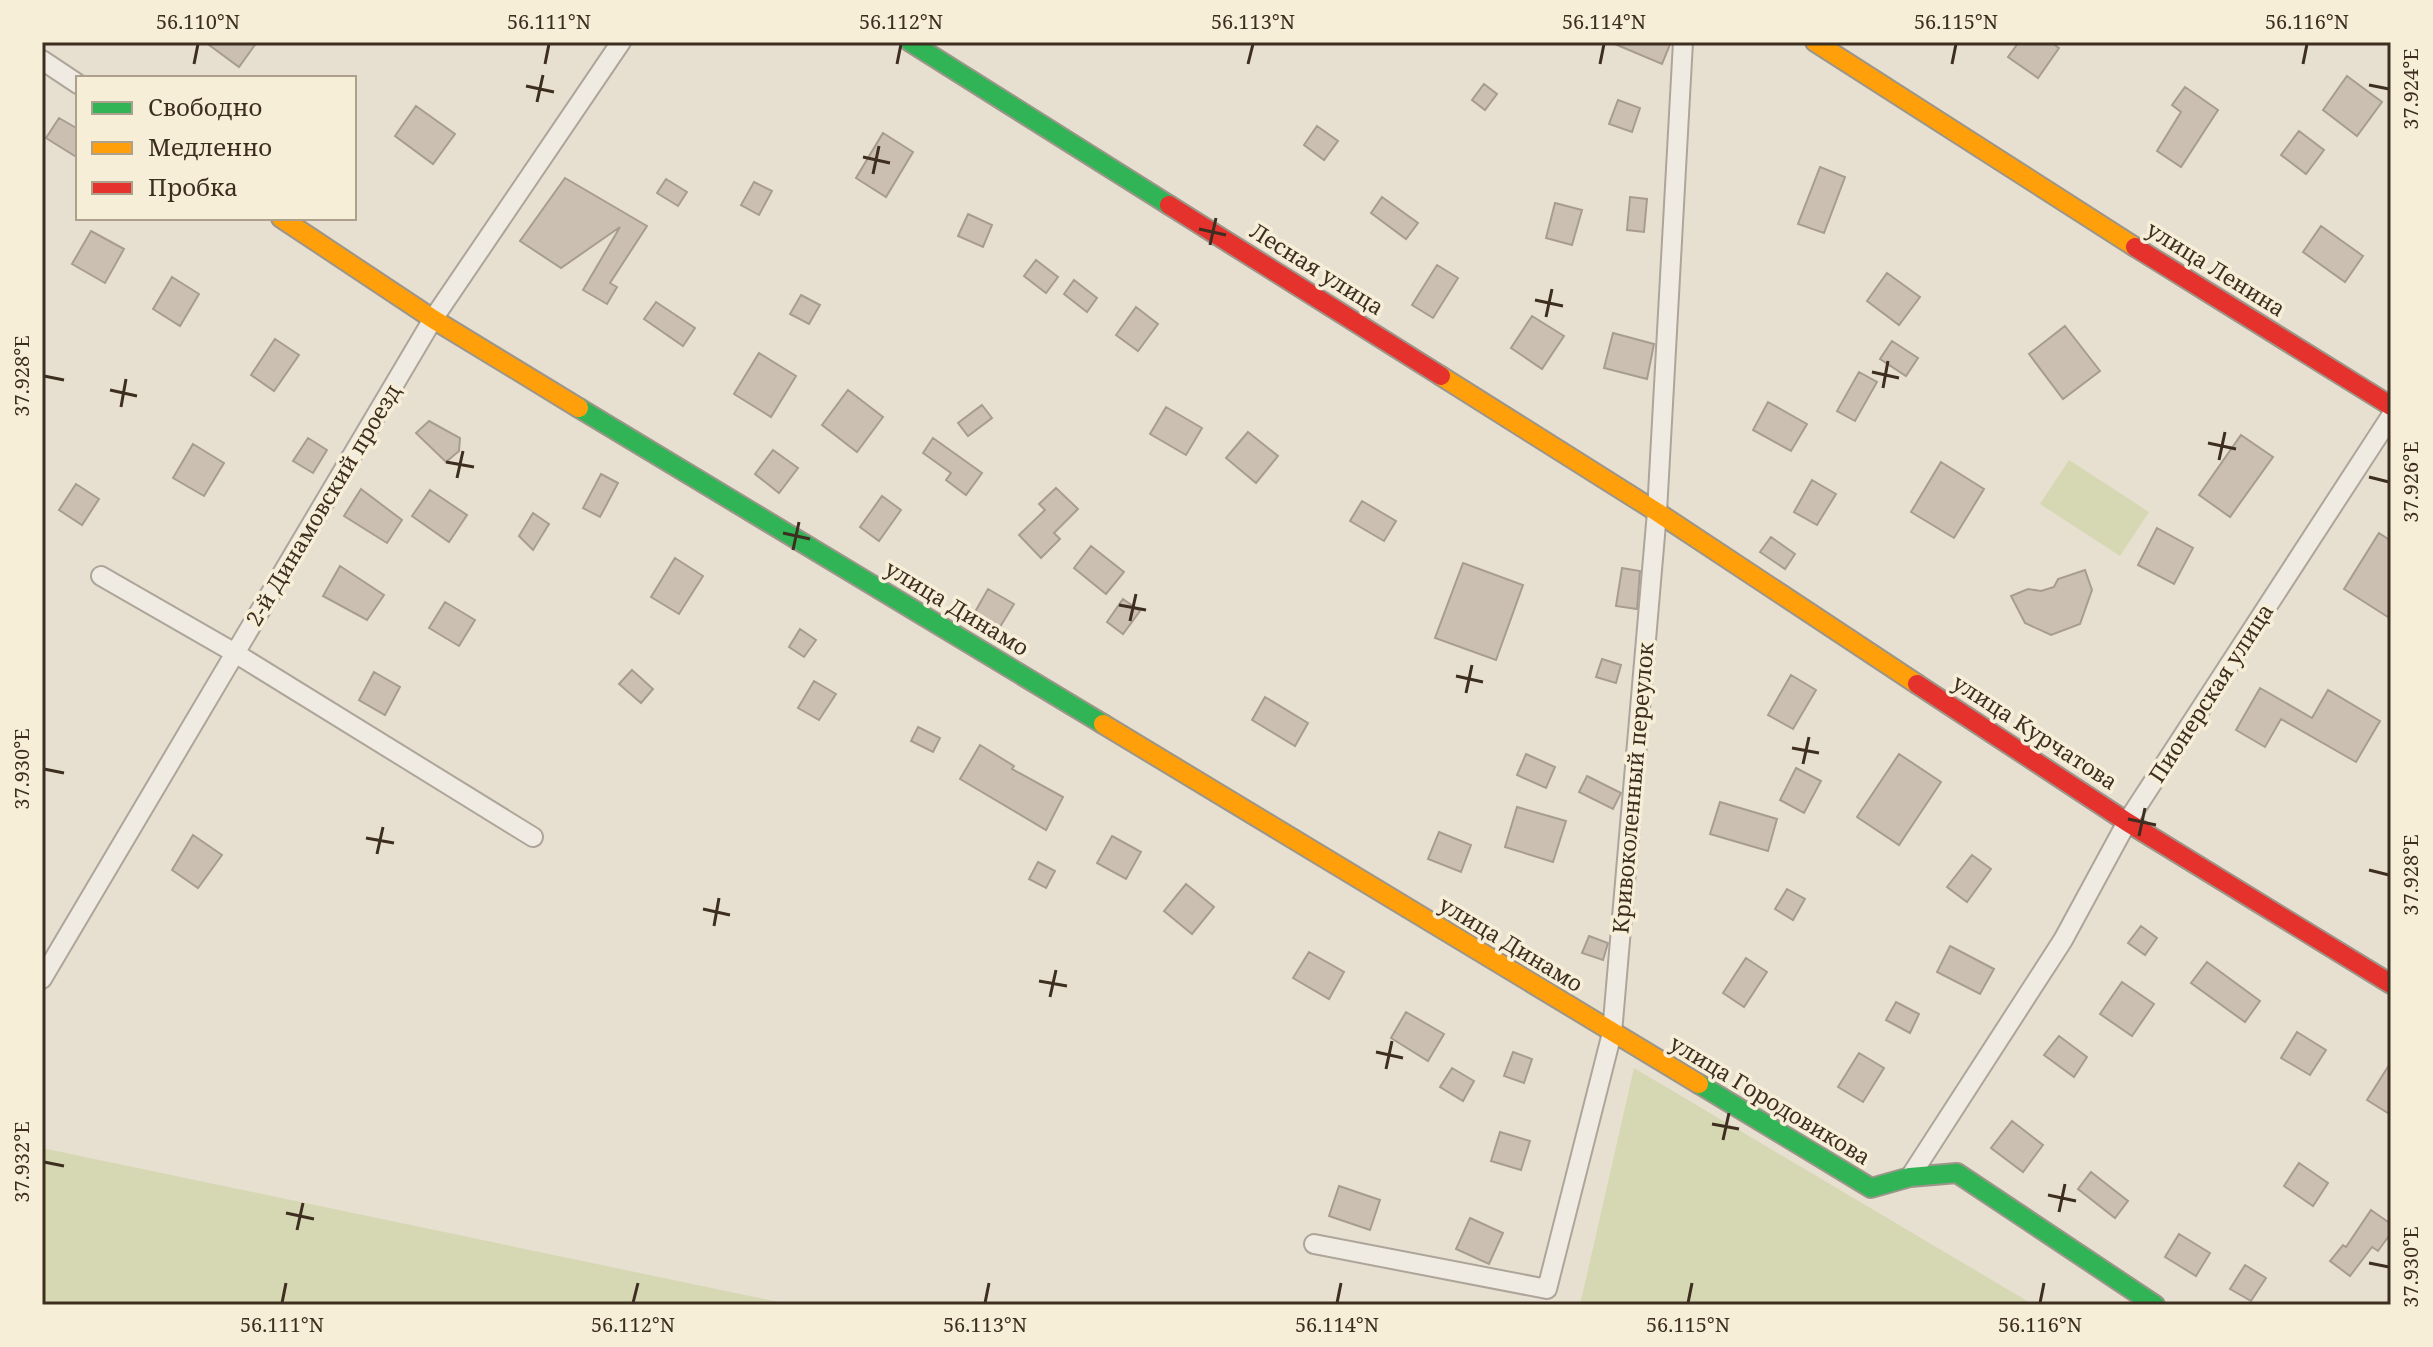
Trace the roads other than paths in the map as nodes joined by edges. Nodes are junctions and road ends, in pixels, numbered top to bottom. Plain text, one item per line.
1 (621, 42) edge
2 (910, 42) edge
3 (1683, 42) edge
4 (1815, 42) edge
5 (42, 60) edge
6 (76, 83) edge
7 (284, 220) edge
8 (433, 319) junction
9 (2391, 406) edge
10 (2391, 416) edge
11 (1657, 512) junction
12 (101, 576) dead end
13 (235, 653) junction
14 (2127, 822) junction
15 (533, 837) dead end
16 (42, 979) edge
17 (2391, 984) edge
18 (1612, 1033) junction
19 (1910, 1177) junction
20 (1314, 1244) dead end
21 (2155, 1305) edge

1 - 8 street, 2-й Динамовский проезд
2 - 11 street, Лесная улица
3 - 11 street, Кривоколенный переулок
4 - 9 street, улица Ленина
5 - 6 street
7 - 8 street, улица Динамо
8 - 13 street, 2-й Динамовский проезд
8 - 18 street, улица Динамо
10 - 14 street, Пионерская улица
11 - 14 street, улица Курчатова
11 - 18 street, Кривоколенный переулок
12 - 13 street
13 - 15 street
13 - 16 street, 2-й Динамовский проезд
14 - 17 street, улица Курчатова
14 - 19 street, Пионерская улица
18 - 19 street, улица Городовикова
18 - 20 street, Кривоколенный переулок
19 - 21 street, улица Городовикова

